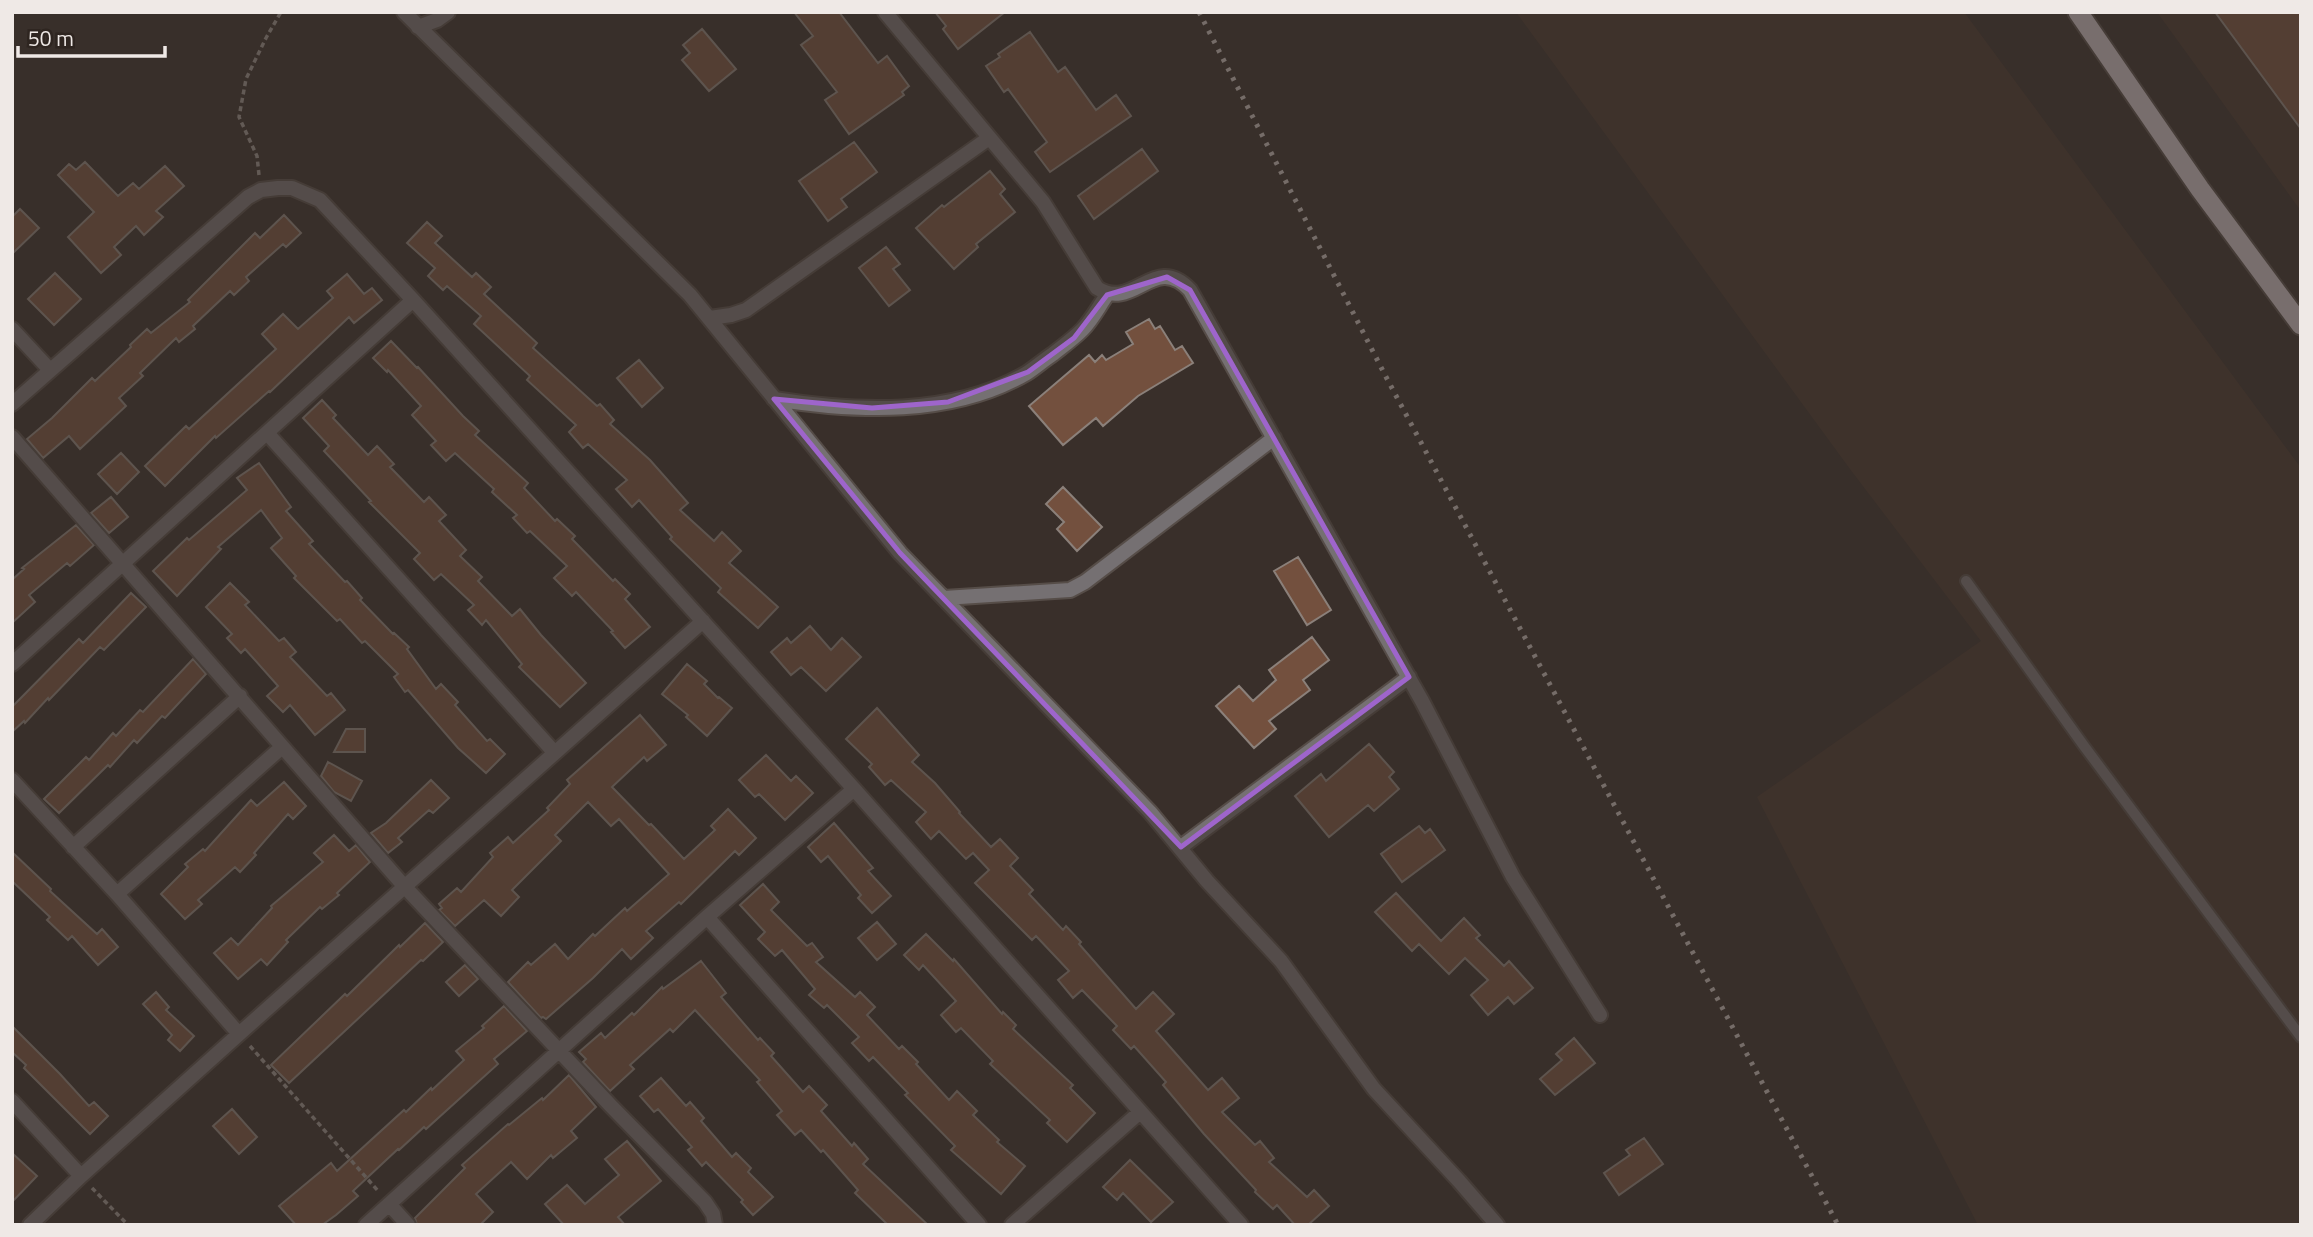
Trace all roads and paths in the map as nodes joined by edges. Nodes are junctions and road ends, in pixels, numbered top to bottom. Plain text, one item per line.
1 (282, 12) edge
2 (404, 12) edge
3 (448, 12) edge
4 (885, 12) edge
5 (2078, 12) edge
6 (418, 27) junction
7 (989, 138) junction
8 (261, 190) junction
9 (1107, 295) junction
10 (413, 300) junction
11 (710, 318) junction
12 (2301, 325) edge
13 (12, 329) edge
14 (50, 370) junction
15 (774, 399) junction
16 (12, 404) edge
17 (267, 433) junction
18 (12, 437) edge
19 (1274, 438) junction
20 (123, 562) junction
21 (1966, 581) dead end
22 (944, 598) junction
23 (703, 621) junction
24 (12, 664) edge
25 (1409, 677) junction
26 (240, 696) junction
27 (282, 747) junction
28 (554, 752) junction
29 (12, 780) edge
30 (854, 789) junction
31 (73, 847) junction
32 (1181, 847) junction
33 (404, 886) junction
34 (117, 894) junction
35 (707, 917) junction
36 (1600, 1015) dead end
37 (239, 1034) junction
38 (2301, 1037) edge
39 (559, 1051) junction
40 (12, 1101) edge
41 (1140, 1112) junction
42 (80, 1176) junction
43 (389, 1204) junction
44 (30, 1225) edge
45 (128, 1225) edge
46 (366, 1225) edge
47 (408, 1225) edge
48 (715, 1225) edge
49 (979, 1225) edge
50 (1012, 1225) edge
51 (1241, 1225) edge
52 (1497, 1225) edge

1 - 8 path
2 - 6 street
3 - 6 street
4 - 7 street
5 - 12 highway
6 - 11 street
7 - 9 street
7 - 11 street
8 - 10 street
8 - 14 street
9 - 15 street
9 - 19 street
10 - 17 street
10 - 23 street
11 - 15 street
13 - 14 street
14 - 16 street
15 - 22 street
17 - 20 street
17 - 28 street
18 - 20 street
19 - 22 street
19 - 25 street
20 - 24 street
20 - 26 street
21 - 38 lane
22 - 32 street
23 - 28 street
23 - 30 street
25 - 32 street
25 - 36 street
26 - 27 street
26 - 31 street
27 - 33 street
27 - 34 street
28 - 33 street
29 - 31 street
30 - 35 street
30 - 41 street
31 - 34 street
32 - 52 street
33 - 37 street
33 - 39 street
34 - 37 street
35 - 39 street
35 - 49 street
37 - 42 street
37 - 43 path
39 - 43 street
39 - 48 street
40 - 42 street
41 - 50 street
41 - 51 street
42 - 44 street
42 - 45 path
43 - 46 street
43 - 47 street

